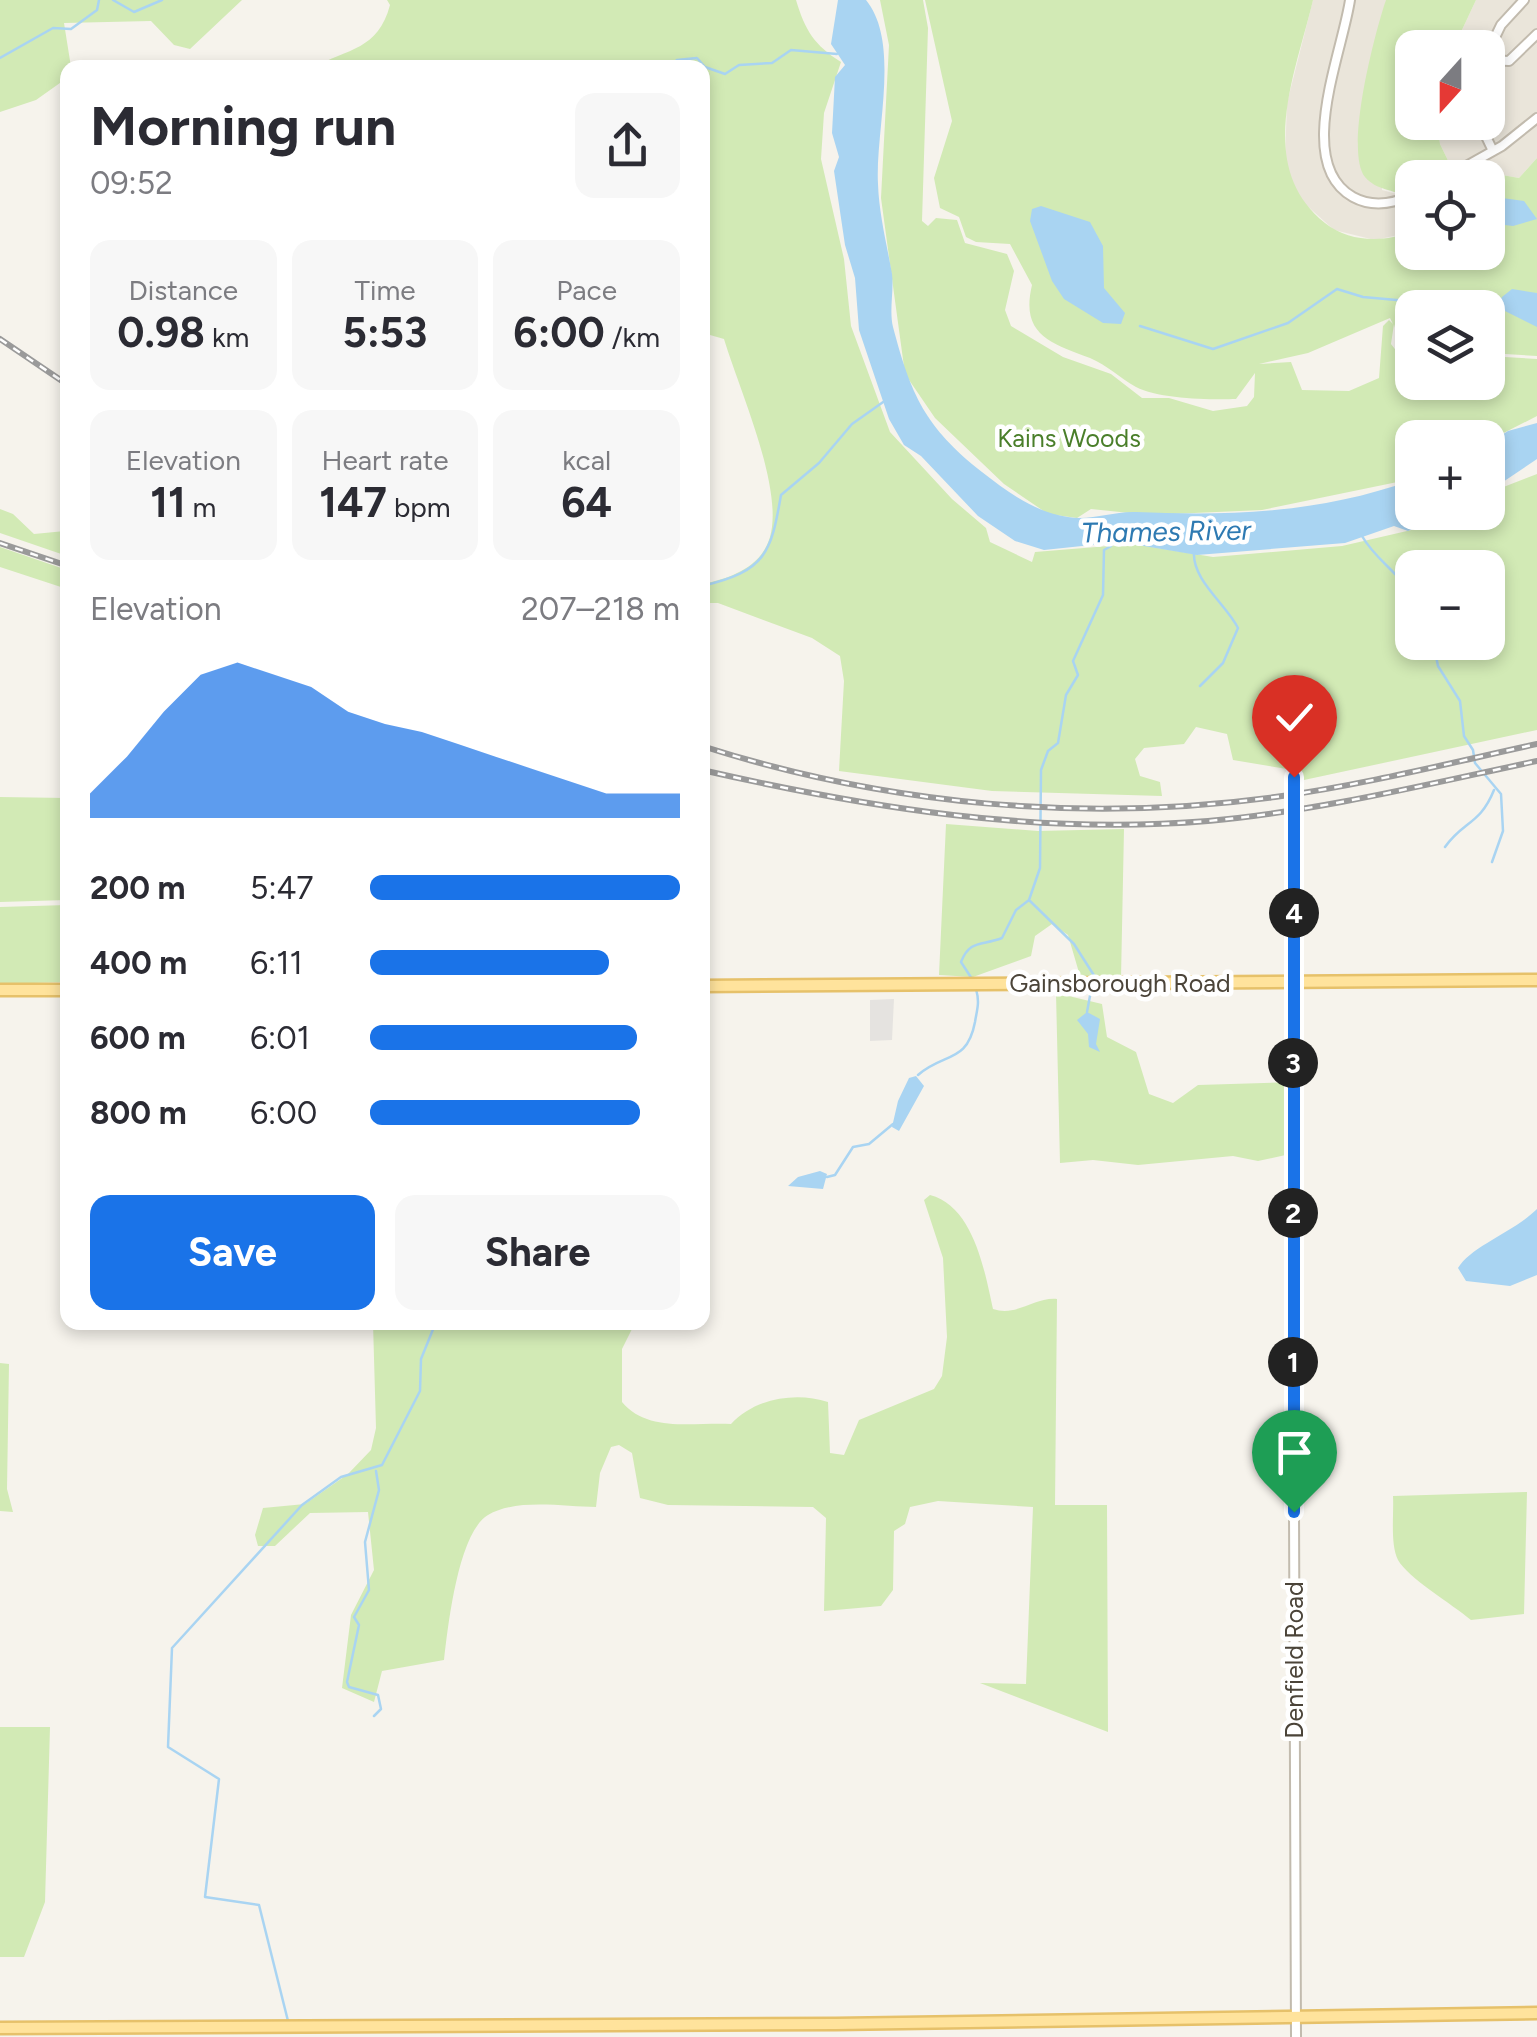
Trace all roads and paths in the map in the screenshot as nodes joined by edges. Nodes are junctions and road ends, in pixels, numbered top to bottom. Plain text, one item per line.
1 (1350, 0) edge
2 (1524, 0) edge
3 (1500, 30) edge
4 (1537, 34) edge
5 (1505, 63) edge
6 (1537, 118) edge
7 (1488, 140) edge
8 (1493, 151) junction
9 (1477, 160) edge
10 (1395, 202) edge
11 (1294, 781) dead end
12 (1537, 980) edge
13 (1292, 983) junction
14 (710, 986) edge
15 (0, 990) edge
16 (60, 990) edge
17 (1537, 2013) edge
18 (1294, 2016) junction
19 (0, 2028) edge
20 (1296, 2037) edge

1 - 10 street
2 - 3 street
4 - 5 street
6 - 8 street
7 - 8 street
8 - 9 street
11 - 13 street, Denfield Road, bridge
12 - 13 main road, Gainsborough Road
13 - 14 main road, Gainsborough Road
13 - 18 street, Denfield Road
15 - 16 main road
17 - 18 main road
18 - 19 main road
18 - 20 street, Denfield Road

